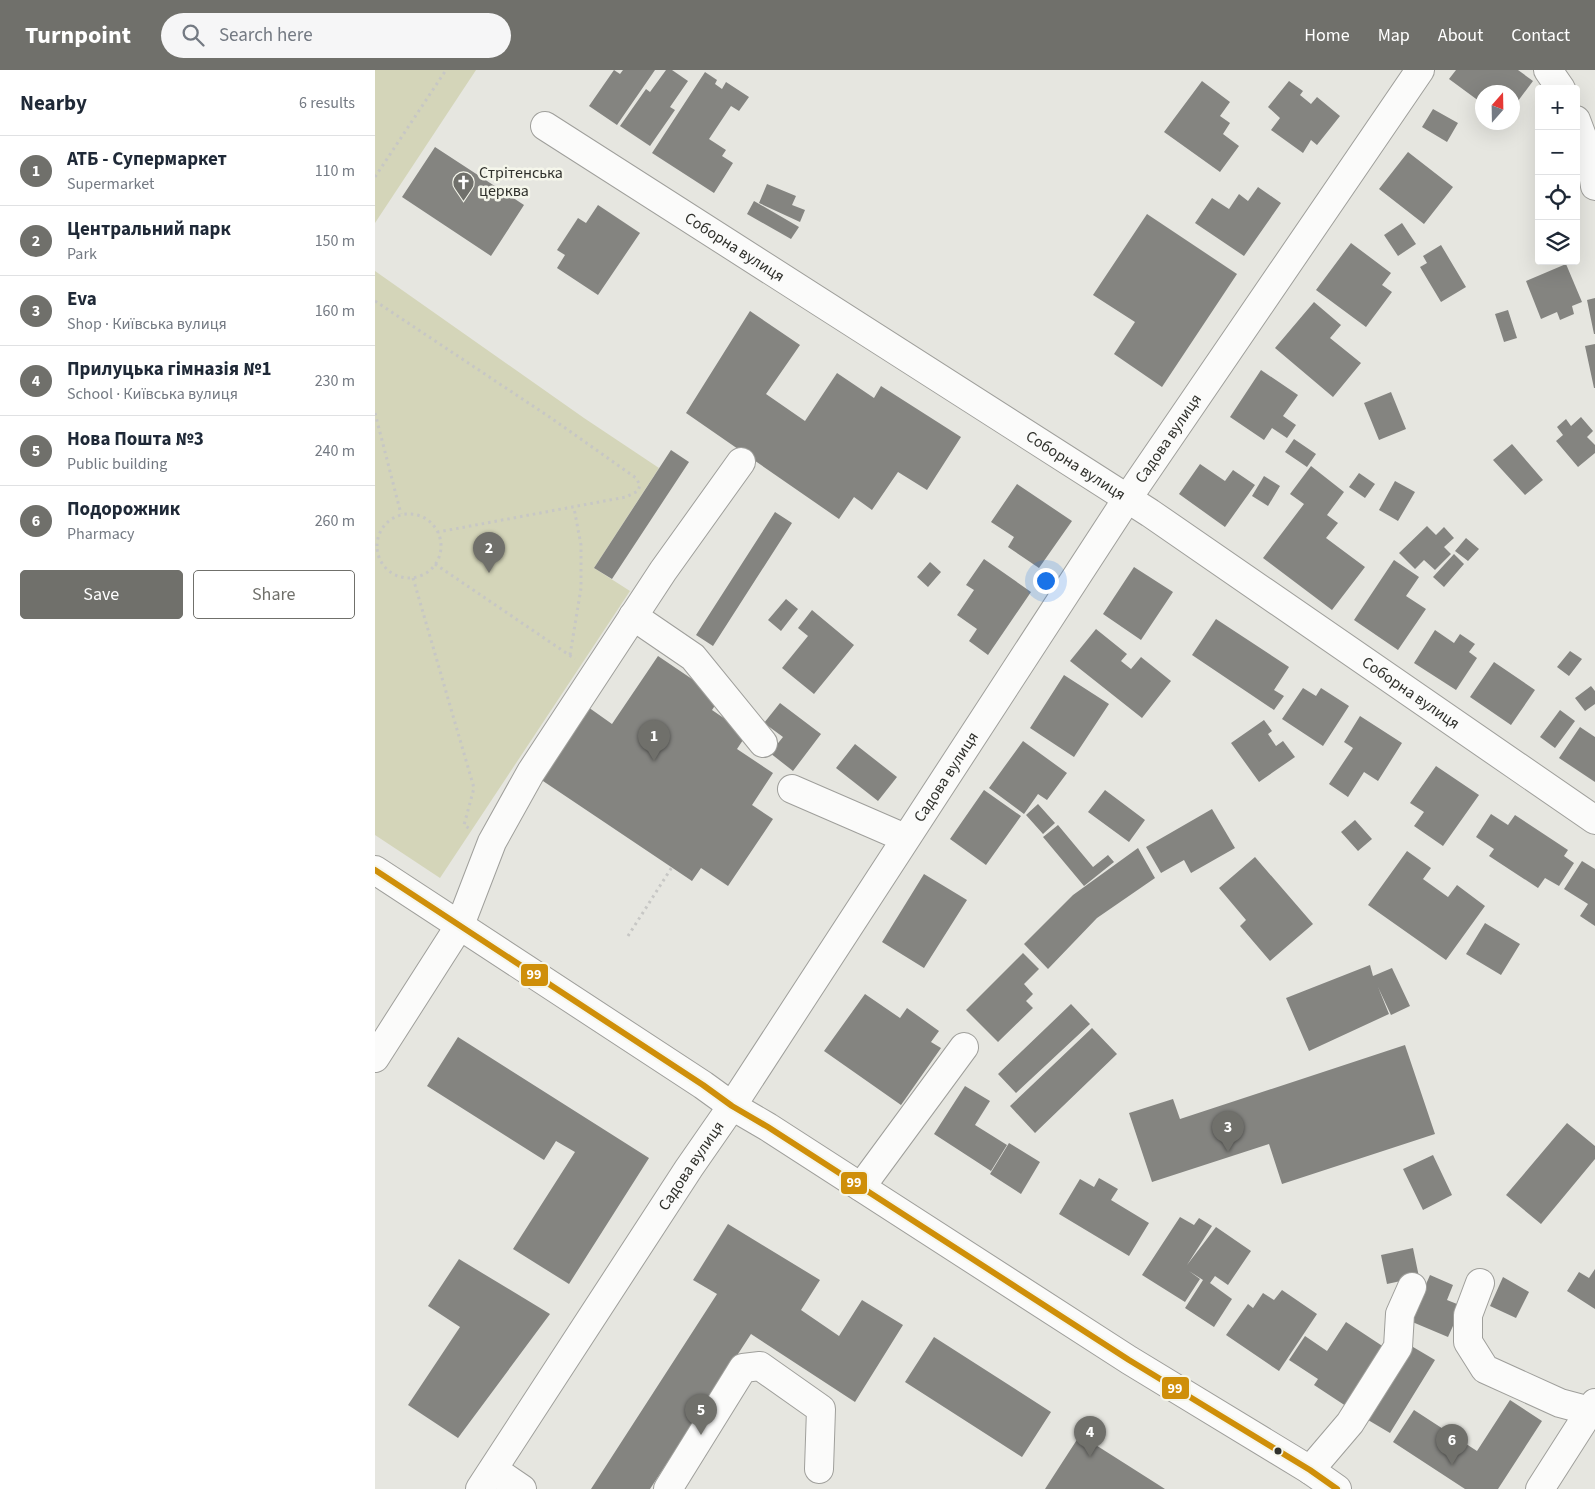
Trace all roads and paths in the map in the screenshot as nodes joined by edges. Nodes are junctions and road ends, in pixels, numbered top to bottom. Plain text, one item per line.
1 (446, 70) edge
2 (1420, 70) edge
3 (1548, 70) edge
4 (1558, 85) edge
5 (545, 126) dead end
6 (1580, 130) edge
7 (375, 177) edge
8 (1595, 186) edge
9 (375, 301) edge
10 (375, 413) edge
11 (741, 462) dead end
12 (1127, 499) junction
13 (574, 508) junction
14 (401, 514) junction
15 (438, 532) junction
16 (377, 533) edge
17 (376, 555) edge
18 (435, 564) junction
19 (413, 578) junction
20 (633, 616) junction
21 (570, 656) junction
22 (596, 673) junction
23 (763, 744) dead end
24 (792, 789) dead end
25 (1595, 820) edge
26 (464, 825) dead end
27 (905, 838) junction
28 (673, 868) dead end
29 (375, 870) edge
30 (461, 925) junction
31 (628, 936) dead end
32 (964, 1047) dead end
33 (375, 1058) edge
34 (732, 1106) junction
35 (861, 1187) junction
36 (1480, 1282) dead end
37 (1413, 1287) dead end
38 (1593, 1410) edge
39 (819, 1469) dead end
40 (1310, 1470) junction
41 (487, 1479) edge
42 (522, 1489) edge
43 (668, 1489) edge
44 (1337, 1489) edge
45 (1540, 1489) edge

1 - 7 path
2 - 12 street, Садова вулиця
3 - 4 street
5 - 12 street, Соборна вулиця
6 - 8 street
9 - 13 path
10 - 14 path
11 - 20 street
12 - 25 street, Соборна вулиця
12 - 27 street, Садова вулиця
13 - 15 path
13 - 21 path
14 - 15 path
14 - 16 path
15 - 18 path
16 - 17 path
17 - 19 path
18 - 19 path
18 - 21 path
19 - 26 path
20 - 22 street
20 - 23 street
21 - 22 path
22 - 30 street
24 - 27 street
27 - 34 street, Садова вулиця
28 - 31 path
29 - 30 street
30 - 33 street
30 - 34 street
32 - 35 street
34 - 35 street
34 - 41 street, Садова вулиця
35 - 40 street
36 - 38 street
37 - 40 street
38 - 45 street
39 - 43 street
40 - 44 street
41 - 42 street

